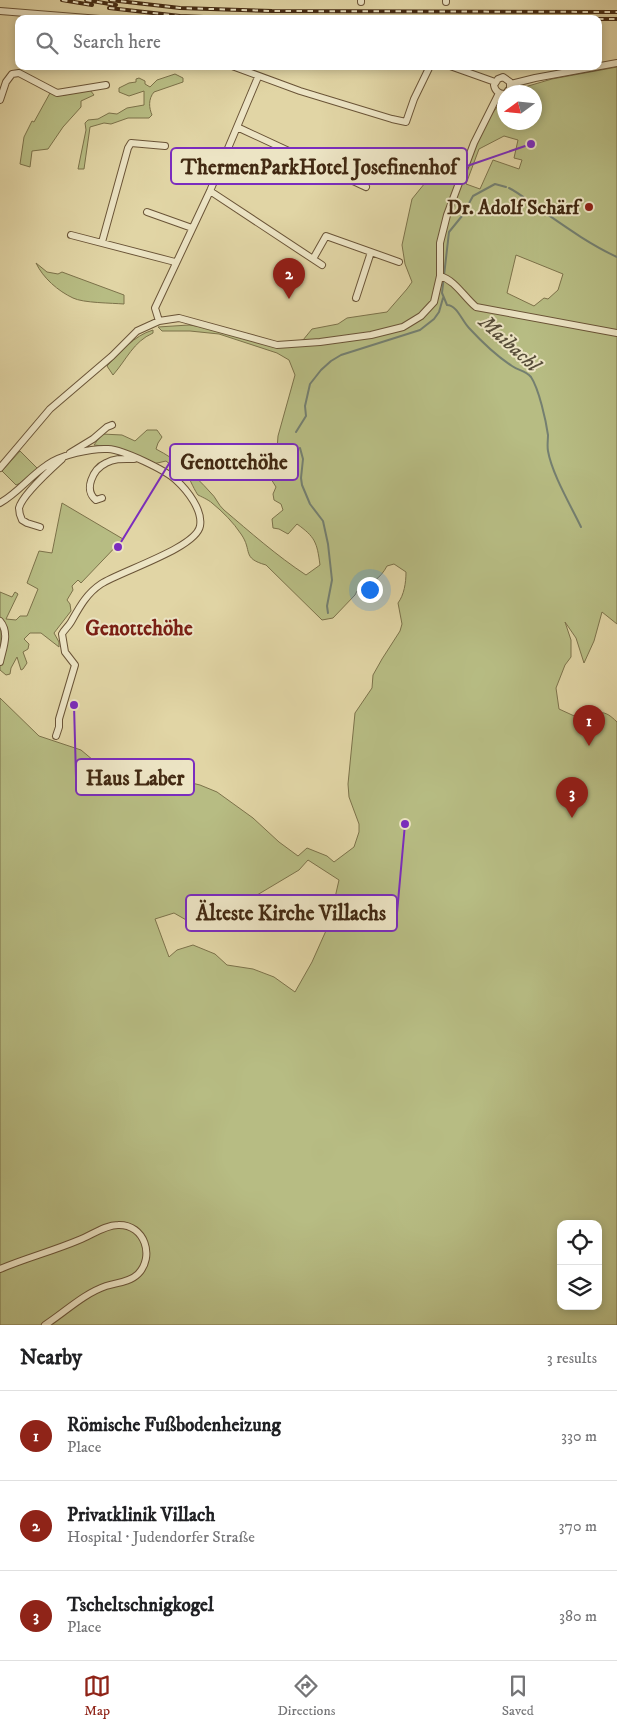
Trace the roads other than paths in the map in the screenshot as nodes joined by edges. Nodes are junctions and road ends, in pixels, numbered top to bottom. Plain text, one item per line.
1 (0, 11) edge
2 (50, 15) edge
3 (617, 64) edge
4 (602, 67) edge
5 (242, 70) edge
6 (428, 70) edge
7 (461, 70) edge
8 (582, 70) edge
9 (258, 76) junction
10 (3, 80) edge
11 (495, 82) junction
12 (511, 84) joint
13 (106, 85) dead end
14 (497, 89) edge
15 (0, 100) edge
16 (497, 105) edge
17 (236, 126) junction
18 (165, 146) dead end
19 (366, 187) dead end
20 (210, 191) junction
21 (147, 212) dead end
22 (192, 228) junction
23 (71, 235) dead end
24 (102, 242) junction
25 (371, 252) junction
26 (313, 259) junction
27 (176, 262) junction
28 (398, 262) dead end
29 (322, 265) dead end
30 (443, 277) junction
31 (356, 298) dead end
32 (159, 322) junction
33 (617, 333) edge
34 (112, 425) dead end
35 (64, 457) junction
36 (140, 460) junction
37 (0, 468) edge
38 (102, 498) dead end
39 (0, 503) edge
40 (40, 527) dead end
41 (0, 621) edge
42 (0, 662) edge
43 (56, 736) dead end
44 (0, 1269) edge
45 (45, 1325) edge

1 - 2 street
3 - 4 street
5 - 9 street
6 - 9 street
7 - 11 street
8 - 12 street
9 - 17 street
10 - 13 street
10 - 15 street
11 - 12 street
11 - 14 street
16 - 30 street
17 - 19 street
17 - 20 street
18 - 24 street
20 - 22 street
20 - 26 street
21 - 22 street
22 - 27 street
23 - 24 street
24 - 27 street
25 - 26 street
25 - 28 street
25 - 31 street
26 - 29 street
27 - 32 street
30 - 32 street
30 - 33 street
32 - 37 street
34 - 35 street
35 - 36 street
35 - 39 street
35 - 40 street
36 - 38 street
36 - 43 street
41 - 42 street
44 - 45 street

